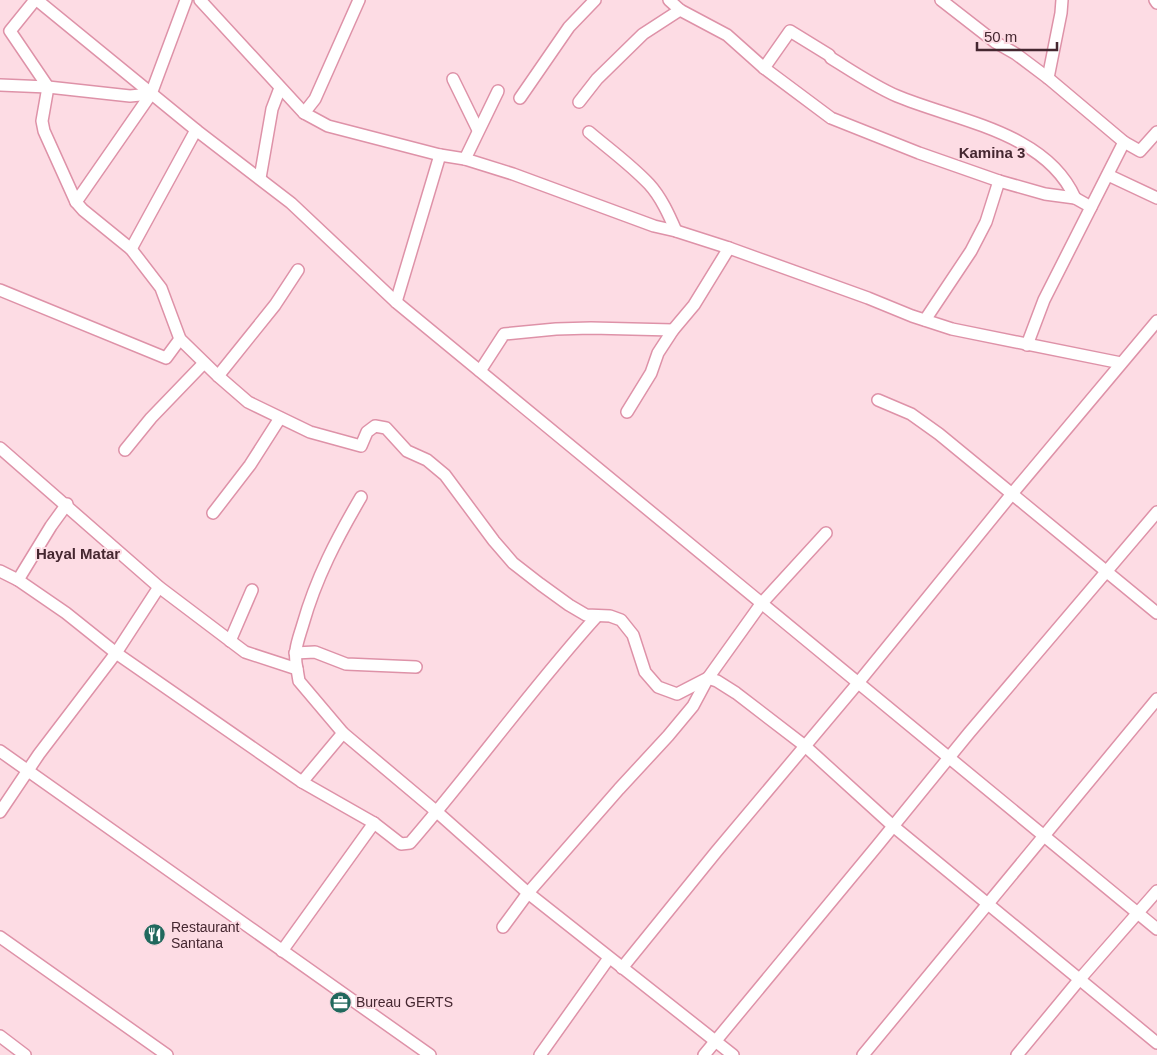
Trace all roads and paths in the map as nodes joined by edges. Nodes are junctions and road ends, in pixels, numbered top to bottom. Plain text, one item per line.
1 (186, 0) edge
2 (200, 0) edge
3 (359, 0) edge
4 (595, 0) edge
5 (669, 0) edge
6 (941, 0) edge
7 (1062, 0) edge
8 (43, 2) edge
9 (680, 10) junction
10 (764, 68) junction
11 (453, 78) dead end
12 (1048, 78) junction
13 (0, 85) edge
14 (48, 87) junction
15 (280, 88) junction
16 (498, 91) dead end
17 (151, 94) junction
18 (520, 98) dead end
19 (580, 102) dead end
20 (304, 113) junction
21 (196, 130) junction
22 (478, 130) junction
23 (589, 132) dead end
24 (1157, 132) edge
25 (1124, 142) junction
26 (440, 155) junction
27 (465, 158) junction
28 (1108, 175) junction
29 (260, 178) junction
30 (998, 180) junction
31 (1075, 198) junction
32 (1157, 198) edge
33 (76, 202) junction
34 (1091, 207) junction
35 (676, 231) junction
36 (729, 248) junction
37 (131, 249) junction
38 (298, 270) dead end
39 (0, 290) edge
40 (396, 302) junction
41 (925, 320) junction
42 (1157, 321) edge
43 (673, 330) junction
44 (180, 339) junction
45 (1027, 345) junction
46 (204, 363) junction
47 (1121, 363) junction
48 (480, 371) junction
49 (218, 376) junction
50 (878, 400) dead end
51 (627, 412) dead end
52 (280, 418) junction
53 (0, 448) edge
54 (125, 450) dead end
55 (1011, 495) junction
56 (361, 497) dead end
57 (67, 504) junction
58 (1157, 512) edge
59 (213, 513) dead end
60 (826, 532) dead end
61 (0, 571) edge
62 (1107, 572) junction
63 (18, 580) junction
64 (160, 587) junction
65 (252, 590) dead end
66 (761, 604) junction
67 (1157, 613) edge
68 (597, 616) junction
69 (230, 641) junction
70 (116, 653) junction
71 (295, 653) junction
72 (416, 667) dead end
73 (297, 669) junction
74 (708, 678) junction
75 (858, 683) junction
76 (1157, 699) edge
77 (343, 733) junction
78 (805, 746) junction
79 (0, 751) edge
80 (949, 758) junction
81 (28, 771) junction
82 (302, 782) junction
83 (0, 812) edge
84 (437, 812) junction
85 (374, 823) junction
86 (893, 826) junction
87 (1044, 834) junction
88 (1157, 891) edge
89 (528, 892) junction
90 (988, 904) junction
91 (1138, 914) junction
92 (503, 927) dead end
93 (1157, 929) edge
94 (0, 937) edge
95 (282, 951) junction
96 (609, 958) junction
97 (622, 968) junction
98 (1079, 980) junction
99 (0, 1036) edge
100 (716, 1041) junction
101 (1157, 1044) edge
102 (25, 1055) edge
103 (167, 1055) edge
104 (430, 1055) edge
105 (540, 1055) edge
106 (704, 1055) edge
107 (733, 1055) edge
108 (863, 1055) edge
109 (1017, 1055) edge

1 - 17 street
2 - 15 street
3 - 20 street
4 - 18 street
5 - 9 street
6 - 12 street
7 - 12 street
8 - 14 street
8 - 17 street
9 - 10 street
9 - 19 street
10 - 30 street
10 - 31 street
11 - 22 street
12 - 25 street
13 - 14 street
14 - 17 street
14 - 33 street
15 - 20 street
15 - 29 street
16 - 22 street
17 - 21 street
17 - 33 street
20 - 26 street
21 - 29 street
21 - 37 street
22 - 27 street
23 - 35 street
24 - 25 street
25 - 28 street
26 - 27 street
26 - 40 street
27 - 35 street
28 - 32 street
28 - 34 street
29 - 40 street
30 - 31 street
30 - 41 street
31 - 34 street
33 - 37 street
34 - 45 street
35 - 36 street
36 - 41 street
36 - 43 street
37 - 44 street
38 - 49 street
39 - 44 street
40 - 48 street
41 - 45 street
42 - 47 street
43 - 48 street
43 - 51 street
44 - 46 street
45 - 47 street
46 - 49 street
46 - 54 street
47 - 55 street
48 - 66 street
49 - 52 street
50 - 55 street
52 - 59 street
52 - 68 street
53 - 57 street
55 - 62 street
55 - 75 street
56 - 71 street
57 - 63 street
57 - 64 street
58 - 62 street
60 - 66 street
61 - 63 street
62 - 67 street
62 - 80 street
63 - 70 street
64 - 69 street
64 - 70 street
65 - 69 street
66 - 74 street
66 - 75 street
68 - 74 street
68 - 84 street
69 - 73 street
70 - 81 street
70 - 82 street
71 - 72 street
71 - 73 street
73 - 77 street
74 - 78 street
74 - 89 street
75 - 78 street
75 - 80 street
76 - 87 street
77 - 82 street
77 - 84 street
78 - 86 street
78 - 97 street
79 - 81 street
80 - 86 street
80 - 87 street
81 - 83 street
81 - 95 street
82 - 85 street
84 - 85 street
84 - 89 street
85 - 95 street
86 - 90 street
86 - 100 street
87 - 90 street
87 - 91 street
88 - 91 street
89 - 92 street
89 - 96 street
90 - 98 street
90 - 108 street
91 - 93 street
91 - 98 street
94 - 103 street
95 - 104 street
96 - 97 street
96 - 105 street
97 - 100 street
98 - 101 street
98 - 109 street
99 - 102 street
100 - 106 street
100 - 107 street

